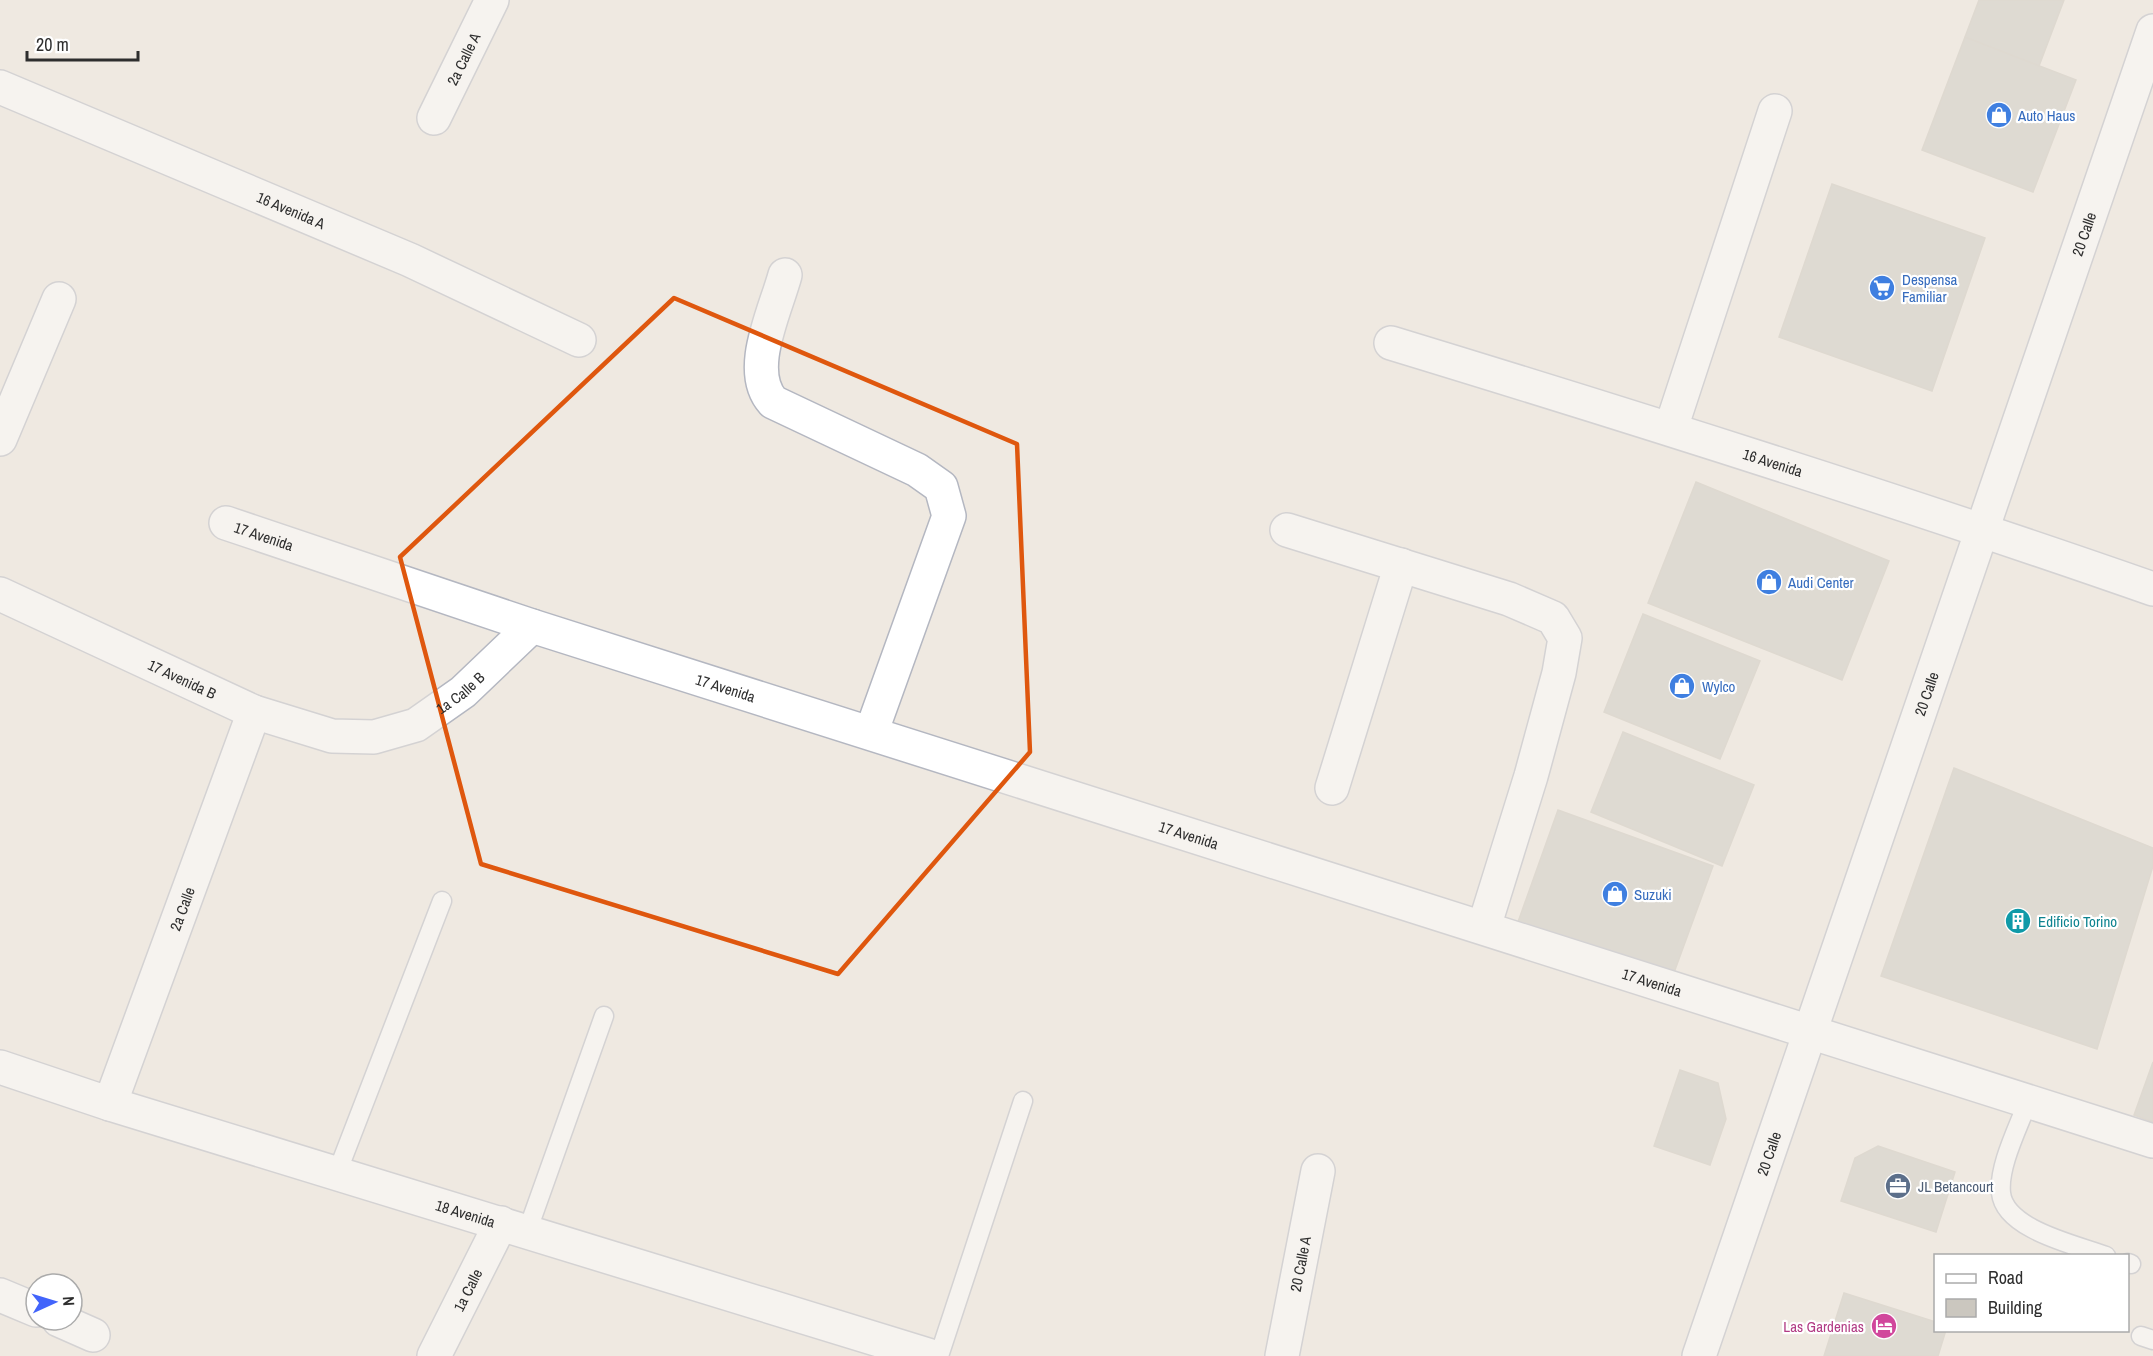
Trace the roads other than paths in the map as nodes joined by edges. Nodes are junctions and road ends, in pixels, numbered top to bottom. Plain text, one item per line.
1 (492, 0) edge
2 (2153, 31) edge
3 (0, 87) edge
4 (1775, 111) dead end
5 (434, 118) dead end
6 (785, 275) dead end
7 (59, 299) dead end
8 (579, 340) dead end
9 (1391, 343) dead end
10 (1671, 428) junction
11 (0, 439) edge
12 (226, 523) dead end
13 (1981, 529) junction
14 (1287, 530) dead end
15 (1401, 565) junction
16 (2153, 590) edge
17 (0, 594) edge
18 (532, 626) junction
19 (254, 712) junction
20 (871, 733) junction
21 (374, 737) joint
22 (1332, 788) dead end
23 (442, 901) dead end
24 (1484, 927) junction
25 (604, 1016) dead end
26 (1811, 1031) junction
27 (0, 1067) edge
28 (1023, 1101) dead end
29 (2028, 1101) junction
30 (110, 1104) junction
31 (2153, 1141) edge
32 (1318, 1171) dead end
33 (337, 1173) junction
34 (514, 1228) junction
35 (2100, 1254) edge
36 (0, 1295) edge
37 (24, 1305) edge
38 (84, 1331) edge
39 (93, 1335) dead end
40 (874, 1347) edge
41 (434, 1356) edge
42 (931, 1356) edge
43 (939, 1356) edge
44 (1282, 1356) edge
45 (1699, 1356) edge

1 - 5 street, 2a Calle A
2 - 13 street, 20 Calle
3 - 8 street, 16 Avenida A
4 - 10 street
6 - 20 street
7 - 11 street
9 - 10 street, 16 Avenida
10 - 13 street, 16 Avenida
12 - 18 street, 17 Avenida
13 - 16 street, 16 Avenida
13 - 26 street, 20 Calle
14 - 15 street
15 - 22 street
15 - 24 street
17 - 19 street, 17 Avenida B
18 - 20 street, 17 Avenida
18 - 21 street, 1a Calle B
19 - 21 street, 17 Avenida B
19 - 30 street, 2a Calle
20 - 24 street, 17 Avenida
23 - 33 lane
24 - 26 street, 17 Avenida
25 - 34 lane
26 - 29 street, 17 Avenida
26 - 45 street, 20 Calle
27 - 30 street, 18 Avenida
28 - 43 lane
29 - 31 street, 17 Avenida
29 - 35 lane
30 - 33 street, 18 Avenida
32 - 44 street, 20 Calle A
33 - 34 street, 18 Avenida
34 - 40 street, 18 Avenida
34 - 41 street, 1a Calle
36 - 37 street
38 - 39 street
40 - 42 street, 18 Avenida

